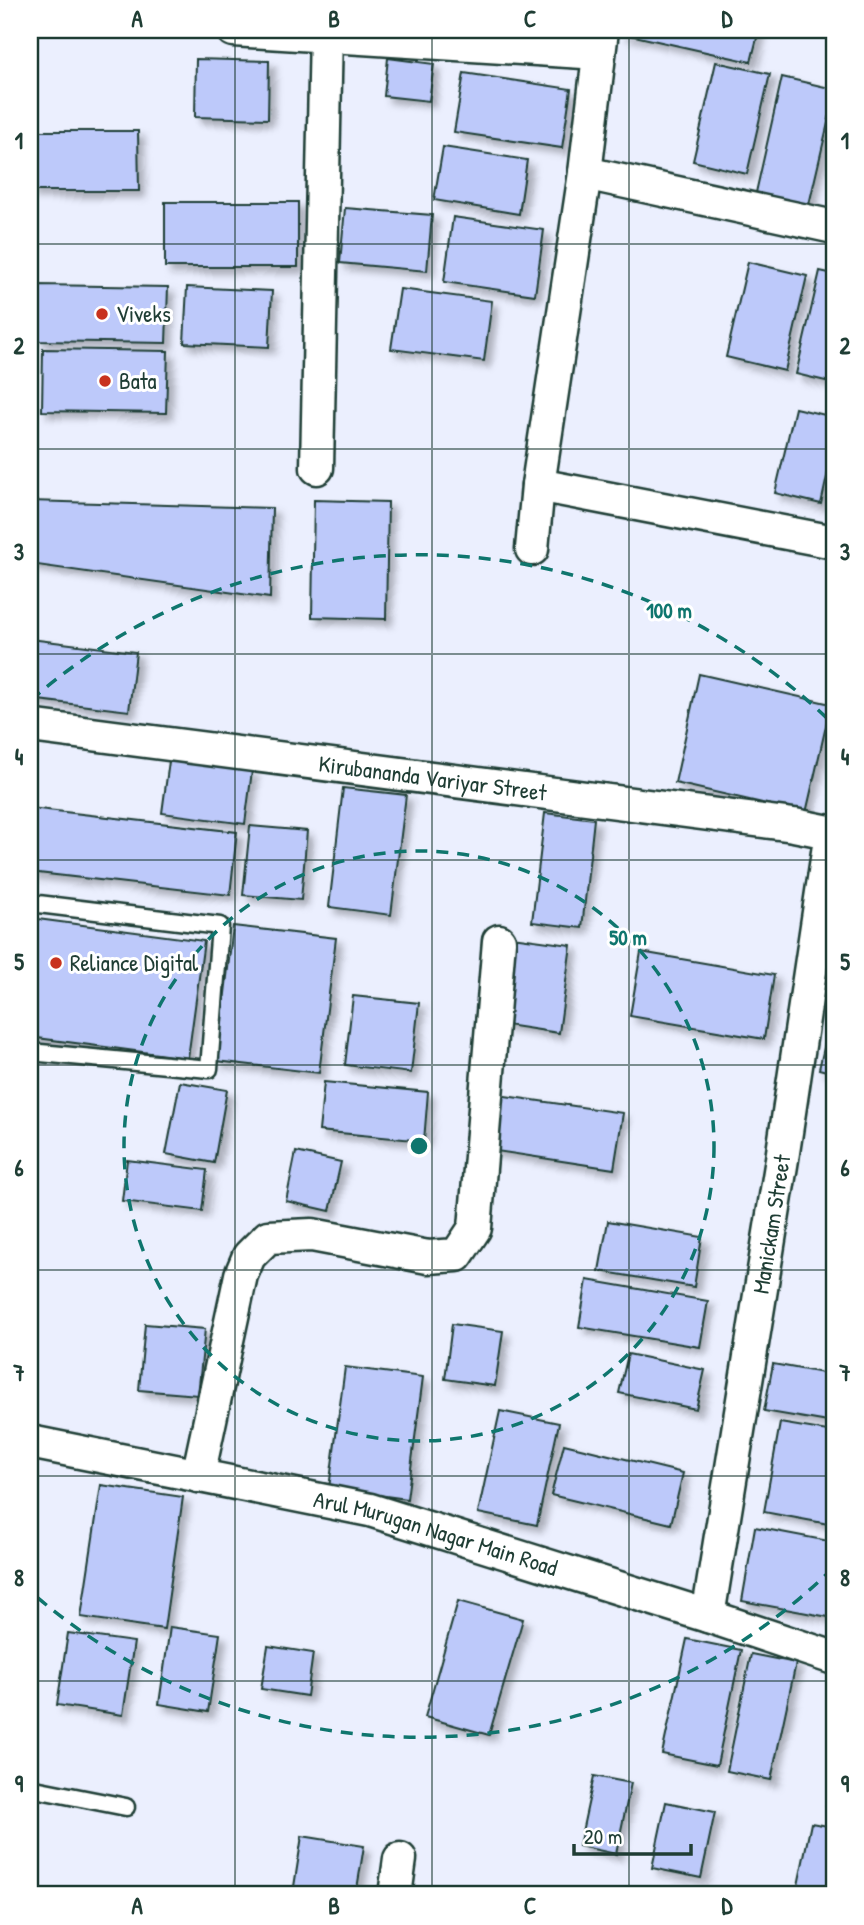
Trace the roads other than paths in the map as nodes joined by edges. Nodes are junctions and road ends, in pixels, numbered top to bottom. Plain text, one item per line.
1 (233, 30) edge
2 (325, 33) edge
3 (601, 42) edge
4 (585, 173) junction
5 (834, 228) edge
6 (317, 468) dead end
7 (538, 485) junction
8 (834, 542) edge
9 (532, 549) dead end
10 (30, 726) edge
11 (833, 832) edge
12 (30, 903) edge
13 (499, 941) dead end
14 (30, 1052) edge
15 (30, 1442) edge
16 (198, 1476) junction
17 (708, 1616) junction
18 (834, 1658) edge
19 (30, 1788) edge
20 (126, 1807) dead end
21 (400, 1859) dead end
22 (395, 1895) edge

1 - 2 street
2 - 3 street
2 - 6 street
3 - 4 street
4 - 5 street
4 - 7 street
7 - 8 street
7 - 9 street
10 - 11 street, Kirubananda Variyar Street
11 - 17 street, Manickam Street
12 - 14 lane
13 - 16 street
15 - 16 street, Arul Murugan Nagar Main Road
16 - 17 street, Arul Murugan Nagar Main Road
17 - 18 street, Arul Murugan Nagar Main Road
19 - 20 lane
21 - 22 street

